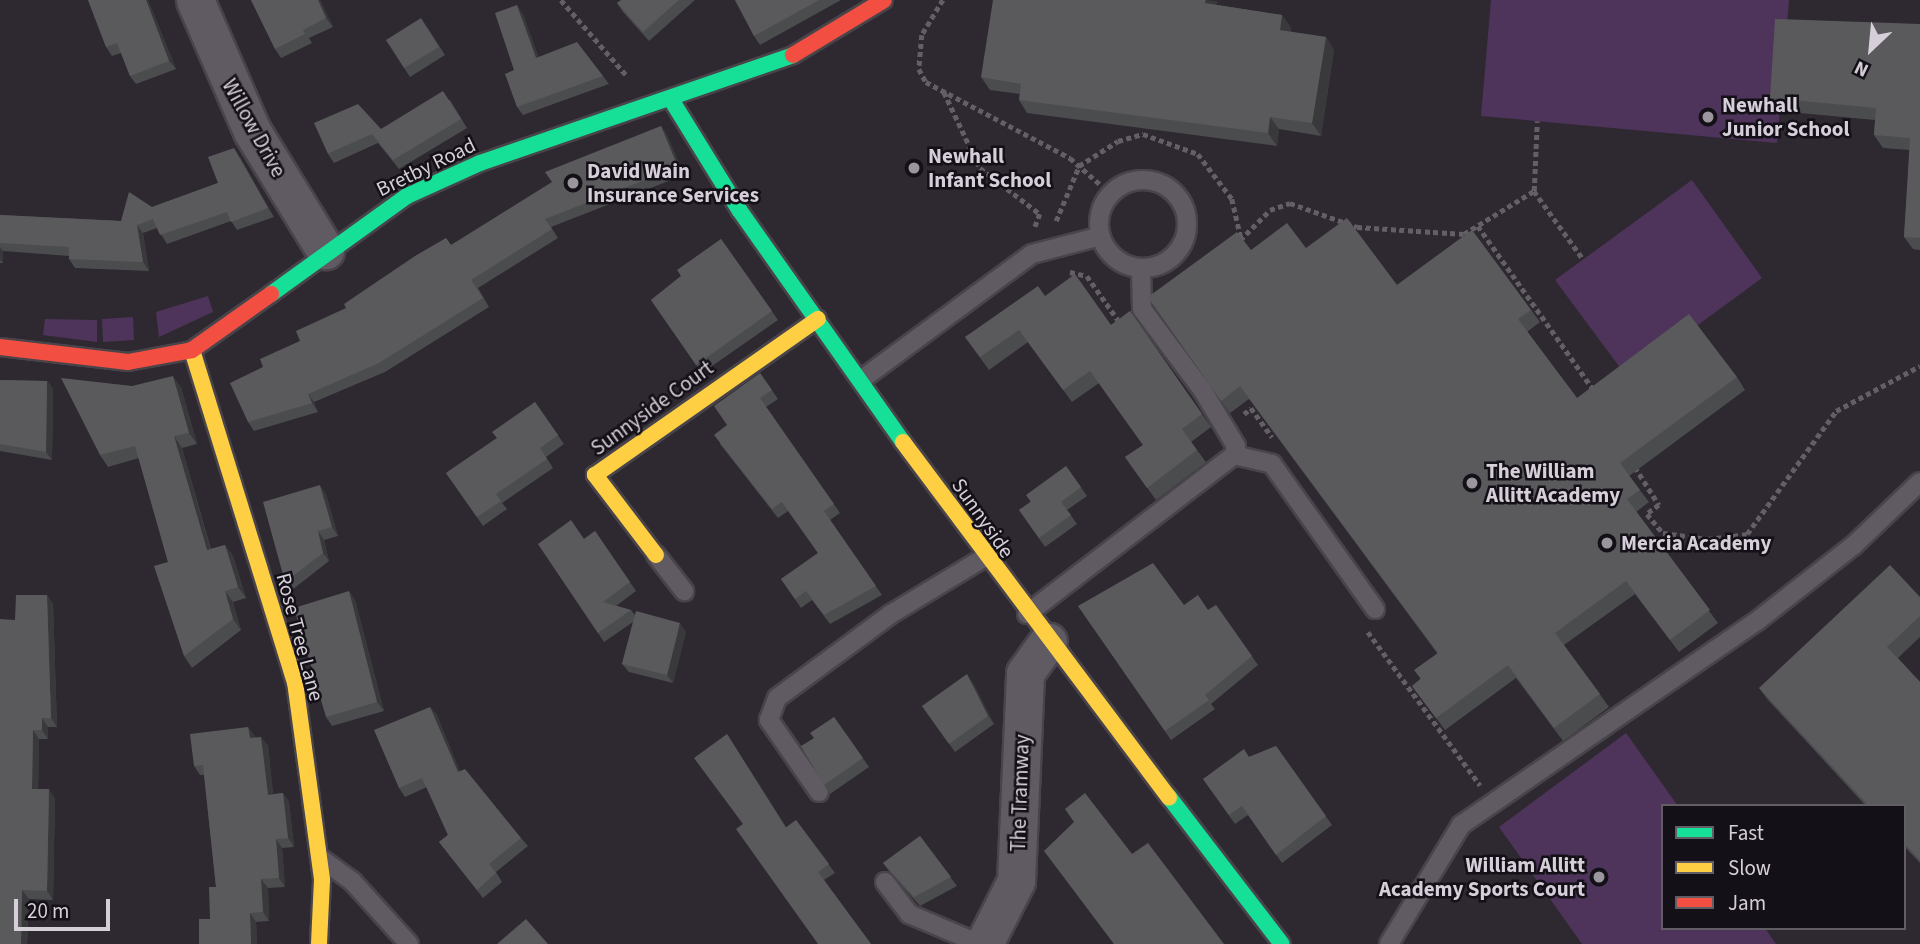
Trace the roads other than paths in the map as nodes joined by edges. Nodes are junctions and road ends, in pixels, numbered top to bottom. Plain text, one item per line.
1 (195, 0) edge
2 (884, 0) edge
3 (672, 101) junction
4 (1101, 236) junction
5 (325, 250) junction
6 (1141, 268) junction
7 (818, 320) junction
8 (0, 347) edge
9 (192, 350) junction
10 (861, 380) junction
11 (1234, 455) junction
12 (1920, 482) edge
13 (656, 555) joint
14 (985, 557) junction
15 (684, 591) dead end
16 (1375, 609) dead end
17 (1037, 627) junction
18 (819, 792) edge
19 (320, 858) junction
20 (885, 882) edge
21 (319, 944) edge
22 (409, 944) edge
23 (982, 944) edge
24 (1282, 944) edge
25 (1389, 944) edge

1 - 5 street, Willow Drive
2 - 3 street, Bretby Road
3 - 5 street, Bretby Road
3 - 7 street, Sunnyside
4 - 6 lane
4 - 6 lane
4 - 10 lane
5 - 9 street, Bretby Road
6 - 11 lane
7 - 10 street, Sunnyside
7 - 13 street, Sunnyside Court
8 - 9 street, Bretby Road
9 - 19 street, Rose Tree Lane
10 - 14 street, Sunnyside
11 - 16 lane
11 - 17 lane
12 - 25 lane
13 - 15 lane
14 - 17 street, Sunnyside
14 - 18 lane
17 - 23 street, The Tramway
17 - 24 street, Sunnyside
19 - 21 street, Rose Tree Lane
19 - 22 lane
20 - 23 lane

